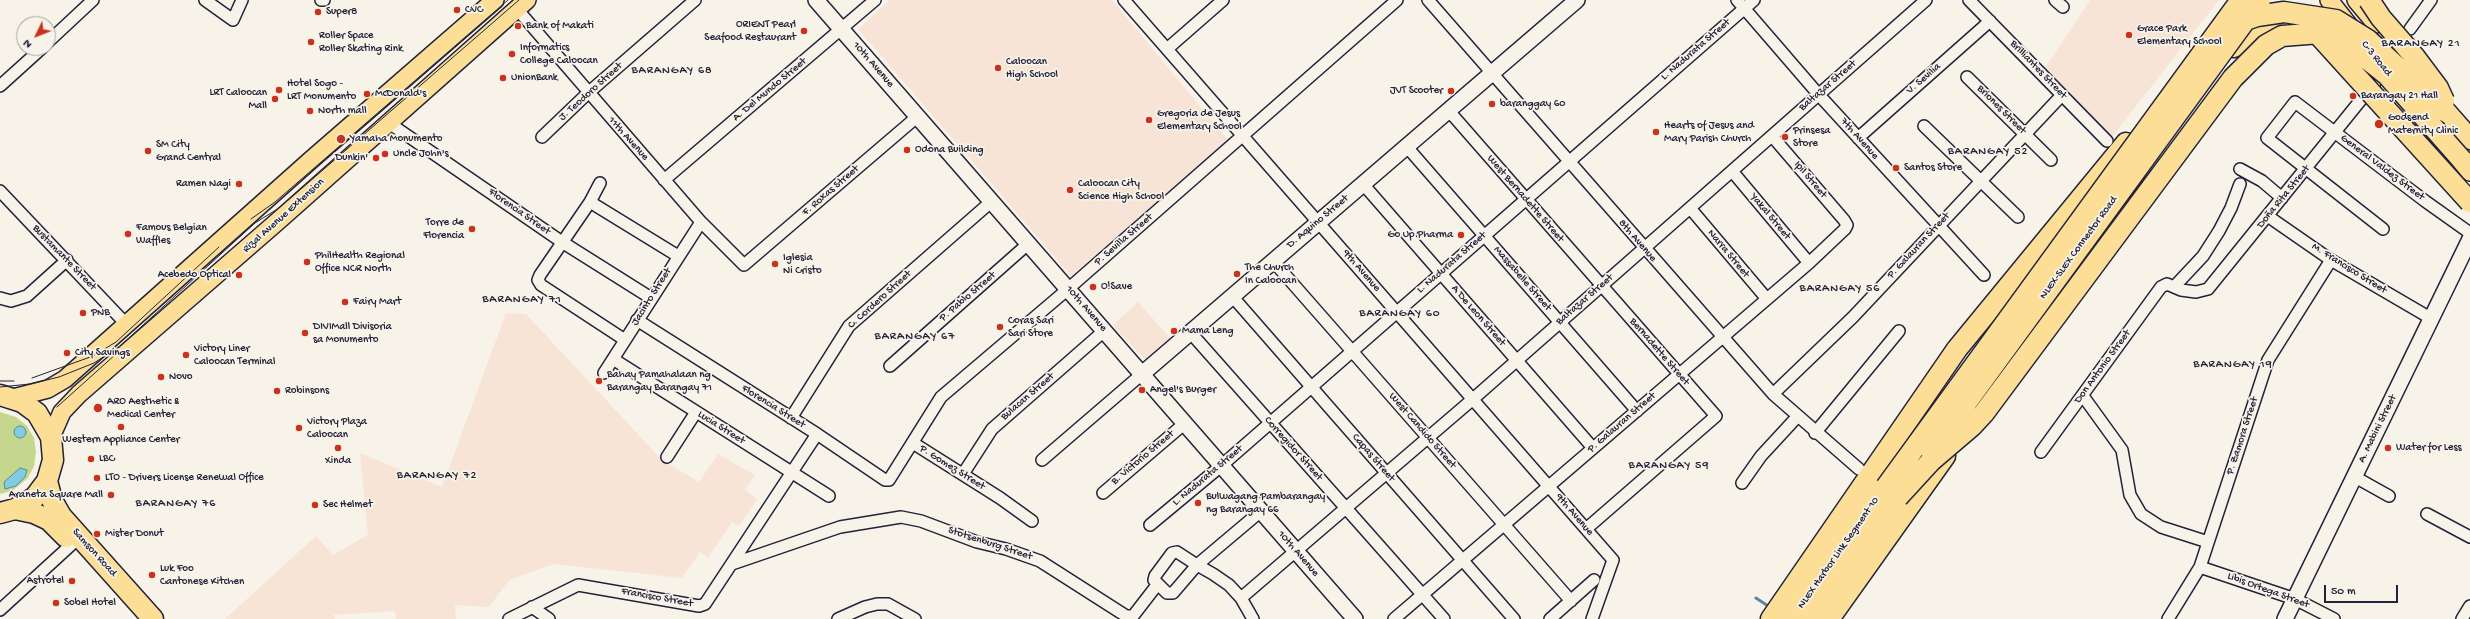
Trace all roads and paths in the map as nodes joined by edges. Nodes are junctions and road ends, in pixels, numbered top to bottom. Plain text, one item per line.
1 (93, 0) edge
2 (242, 0) edge
3 (495, 0) edge
4 (695, 0) edge
5 (816, 0) edge
6 (875, 0) edge
7 (1124, 0) edge
8 (1222, 0) edge
9 (1397, 0) edge
10 (1428, 0) edge
11 (1577, 0) edge
12 (1754, 0) edge
13 (1926, 0) edge
14 (1969, 0) edge
15 (2234, 0) edge
16 (2241, 0) edge
17 (2260, 0) edge
18 (2268, 0) edge
19 (2297, 0) edge
20 (2328, 0) edge
21 (2356, 0) edge
22 (2431, 0) edge
23 (208, 3) edge
24 (522, 4) edge
25 (1741, 4) edge
26 (2365, 4) edge
27 (1990, 21) junction
28 (842, 29) junction
29 (2410, 29) dead end
30 (56, 35) edge
31 (2234, 47) junction
32 (1166, 49) junction
33 (33, 56) edge
34 (2386, 70) junction
35 (1492, 74) junction
36 (1967, 77) dead end
37 (0, 86) edge
38 (588, 94) junction
39 (1819, 95) junction
40 (2062, 95) junction
41 (1449, 111) junction
42 (918, 116) junction
43 (2453, 119) junction
44 (389, 123) junction
45 (2142, 124) junction
46 (1924, 126) dead end
47 (2336, 133) junction
48 (2470, 133) edge
49 (2025, 134) junction
50 (1242, 136) junction
51 (1772, 136) junction
52 (542, 137) dead end
53 (1858, 138) junction
54 (2470, 139) edge
55 (2107, 141) dead end
56 (2166, 143) junction
57 (1407, 147) junction
58 (2051, 160) dead end
59 (1568, 162) junction
60 (2467, 167) edge
61 (2240, 169) dead end
62 (2306, 169) junction
63 (1732, 171) junction
64 (664, 180) junction
65 (1981, 181) junction
66 (600, 182) dead end
67 (1363, 184) junction
68 (2240, 184) dead end
69 (0, 191) edge
70 (2282, 198) junction
71 (1526, 199) junction
72 (992, 201) junction
73 (590, 202) junction
74 (2470, 202) edge
75 (1690, 208) junction
76 (2269, 216) junction
77 (2018, 217) dead end
78 (701, 222) junction
79 (1318, 222) junction
80 (1846, 225) joint
81 (1939, 226) junction
82 (2384, 229) dead end
83 (2470, 233) edge
84 (1484, 236) junction
85 (2470, 239) edge
86 (562, 242) junction
87 (1029, 244) junction
88 (1644, 249) junction
89 (678, 256) junction
90 (67, 260) junction
91 (2331, 260) junction
92 (1274, 261) junction
93 (1809, 263) junction
94 (744, 265) joint
95 (1441, 274) junction
96 (1984, 275) dead end
97 (2170, 285) junction
98 (1601, 286) junction
99 (1068, 289) junction
100 (1232, 296) junction
101 (0, 298) edge
102 (651, 298) junction
103 (1767, 299) junction
104 (1397, 312) junction
105 (2432, 319) junction
106 (637, 320) junction
107 (1560, 322) junction
108 (128, 325) junction
109 (1104, 330) junction
110 (1899, 331) dead end
111 (1190, 332) junction
112 (1721, 338) junction
113 (625, 340) junction
114 (1352, 351) junction
115 (613, 359) junction
116 (1516, 360) junction
117 (890, 366) dead end
118 (604, 373) dead end
119 (1142, 374) junction
120 (1679, 374) junction
121 (1311, 387) junction
122 (1773, 394) junction
123 (2083, 396) junction
124 (7, 397) edge
125 (1473, 399) junction
126 (1637, 411) junction
127 (696, 412) junction
128 (1797, 417) junction
129 (791, 418) junction
130 (1270, 423) junction
131 (1184, 424) junction
132 (1815, 433) junction
133 (817, 434) junction
134 (51, 437) junction
135 (1427, 437) junction
136 (914, 443) junction
137 (1593, 448) junction
138 (2041, 452) dead end
139 (667, 457) dead end
140 (1042, 460) dead end
141 (1221, 466) junction
142 (1859, 469) dead end
143 (1386, 472) junction
144 (792, 473) junction
145 (963, 474) junction
146 (2355, 477) junction
147 (889, 480) joint
148 (47, 481) junction
149 (1742, 483) dead end
150 (1549, 486) junction
151 (1892, 492) junction
152 (1103, 493) dead end
153 (829, 496) dead end
154 (2389, 496) dead end
155 (1345, 507) junction
156 (8, 511) edge
157 (1261, 511) junction
158 (2427, 514) dead end
159 (1032, 521) dead end
160 (1504, 524) junction
161 (1150, 525) dead end
162 (1586, 529) junction
163 (2470, 537) edge
164 (2208, 542) junction
165 (72, 544) junction
166 (1294, 550) junction
167 (1462, 560) junction
168 (732, 564) junction
169 (1197, 565) junction
170 (2200, 567) junction
171 (1594, 580) dead end
172 (1157, 585) junction
173 (1422, 595) junction
174 (1241, 598) junction
175 (2295, 599) junction
176 (1571, 601) junction
177 (2470, 606) edge
178 (532, 607) junction
179 (0, 610) edge
180 (912, 618) edge
181 (139, 619) edge
182 (153, 619) edge
183 (509, 619) edge
184 (549, 619) edge
185 (838, 619) edge
186 (1253, 619) edge
187 (1355, 619) edge
188 (1394, 619) edge
189 (1444, 619) edge
190 (1514, 619) edge
191 (1550, 619) edge
192 (1592, 619) edge
193 (1771, 619) edge
194 (1792, 619) edge
195 (1811, 619) edge
196 (1829, 619) edge
197 (2168, 619) edge
198 (2285, 619) edge
199 (2334, 619) edge
200 (2462, 619) edge

1 - 30 street
2 - 23 street
3 - 108 main road
4 - 38 street, J. Teodoro Street
5 - 28 main road, 10th Avenue
6 - 28 street, A. Del Mundo Street
7 - 32 street, 9th Avenue
8 - 32 street
9 - 50 street, P. Sevilla Street
10 - 35 street, 8th Avenue
11 - 35 main road, D. Aquino Street
12 - 25 street, L. Nadurata Street
13 - 39 street, Baltazar Street
14 - 27 street, Brilliantes Street
15 - 45 highway
16 - 151 highway, NLEX-SLEX Connector Road, bridge
17 - 151 highway, NLEX-SLEX Connector Road, bridge
18 - 31 highway
19 - 74 highway, bridge
20 - 34 main road, C-3 Road
21 - 26 main road, C-3 Road
22 - 29 street
24 - 38 street, 11th Avenue
24 - 44 main road, Rizal Avenue Extension
25 - 39 street, 7th Avenue
25 - 59 street, L. Nadurata Street
26 - 43 highway, bridge
26 - 48 main road, C-3 Road
27 - 40 street, Brilliantes Street
27 - 53 street, V. Sevilia
28 - 42 main road, 10th Avenue
28 - 64 street, A. Del Mundo Street
31 - 34 highway
31 - 56 highway
32 - 50 street, 9th Avenue
33 - 37 street
34 - 47 street, Doña Rita Street
34 - 60 main road, C-3 Road
35 - 41 main road, D. Aquino Street
35 - 59 street, 8th Avenue
36 - 49 street, Briones Street
38 - 52 street, J. Teodoro Street
38 - 64 street, 11th Avenue
39 - 51 street, Baltazar Street
39 - 53 street, 7th Avenue
40 - 49 street, P. Galauran Street
40 - 55 street, Brilliantes Street
41 - 57 main road, D. Aquino Street
41 - 71 street, West Bernadette Street
42 - 72 main road, 10th Avenue
42 - 94 street, F. Roxas Street
43 - 54 highway
43 - 151 highway, bridge
44 - 86 street, Florencia Street
44 - 134 main road, Rizal Avenue Extension
45 - 56 highway
45 - 193 highway
46 - 65 street
47 - 62 street, Doña Rita Street
47 - 62 street, General Valdez Street
47 - 83 street, General Valdez Street
49 - 58 street, Briones Street
49 - 65 street, P. Galauran Street
50 - 79 street, 9th Avenue
50 - 99 street, P. Sevilla Street
51 - 63 street, Baltazar Street
51 - 80 street, Ipil Street
53 - 81 street, 7th Avenue
56 - 196 highway
57 - 67 main road, D. Aquino Street
57 - 84 street, Massabelle Street
59 - 71 street, L. Nadurata Street
59 - 88 street, 8th Avenue
60 - 151 highway, bridge
61 - 70 street
62 - 70 street, Doña Rita Street
62 - 82 street
63 - 75 street, Baltazar Street
63 - 93 street, Yakal Street
64 - 78 street, 11th Avenue
65 - 77 street
65 - 81 street, P. Galauran Street
66 - 73 street
67 - 79 main road, D. Aquino Street
67 - 95 street, A De Leon Street
68 - 97 street, Don Antonio Street
69 - 90 street, Bustamante Street
70 - 76 street, Doña Rita Street
71 - 84 street, L. Nadurata Street
71 - 98 street, West Bernadette Street
72 - 87 main road, 10th Avenue
72 - 129 street, C. Cordero Street
73 - 86 street
73 - 89 street
75 - 88 street, Baltazar Street
75 - 103 street, Narra Street
76 - 91 street, M. Francisco Street
76 - 97 street, Doña Rita Street
78 - 89 street, Jacinto Street
78 - 94 street, 11th Avenue
79 - 92 main road, D. Aquino Street
79 - 104 street, 9th Avenue
80 - 93 street, P. Galauran Street
81 - 96 street, 7th Avenue
81 - 122 street, P. Galauran Street
84 - 95 street, L. Nadurata Street
84 - 107 street, Massabelle Street
85 - 105 main road, A. Mabini Street
86 - 102 street, Florencia Street
86 - 113 street
87 - 99 main road, 10th Avenue
87 - 117 street, P. Pablo Street
88 - 98 street, Baltazar Street
88 - 112 street, 8th Avenue
89 - 102 street, Jacinto Street
90 - 101 street
90 - 108 street, Bustamante Street
91 - 105 street, M. Francisco Street
91 - 164 street, P. Zamora Street
92 - 100 main road, D. Aquino Street
92 - 114 street, West Candido Street
93 - 103 street, P. Galauran Street
95 - 104 street, L. Nadurata Street
95 - 116 street, A De Leon Street
97 - 123 street, Don Antonio Street
98 - 107 street, Baltazar Street
98 - 120 street, Bernadette Street
99 - 109 main road, 10th Avenue
99 - 136 street, P. Sevilla Street
100 - 111 main road, D. Aquino Street
100 - 121 street, Capas Street
102 - 106 street, Jacinto Street
103 - 112 street, P. Galauran Street
104 - 114 street, L. Nadurata Street
104 - 125 street, 9th Avenue
105 - 146 main road, A. Mabini Street
106 - 113 street, Jacinto Street
106 - 129 street, Florencia Street
107 - 116 street, Baltazar Street
107 - 126 street, Massabelle Street
108 - 124 main road
109 - 119 main road, 10th Avenue
109 - 145 street, Bulacan Street
110 - 132 street
111 - 119 main road, D. Aquino Street
111 - 130 street, Corregidor Street
112 - 120 street, P. Galauran Street
112 - 122 street, 8th Avenue
113 - 115 street, Jacinto Street
114 - 121 street, L. Nadurata Street
114 - 135 street, West Candido Street
115 - 118 street, Jacinto Street
115 - 127 street, Lucia Street
116 - 125 street, Baltazar Street
116 - 137 street, A De Leon Street
119 - 131 main road, 10th Avenue
119 - 140 street, D. Aquino Street
120 - 126 street, P. Galauran Street
120 - 162 street, Bernadette Street
121 - 130 street, L. Nadurata Street
121 - 143 street, Capas Street
122 - 128 street, 8th Avenue
123 - 138 street, Don Antonio Street
123 - 164 street
124 - 134 highway
125 - 135 street, Baltazar Street
125 - 150 street, 9th Avenue
126 - 137 street, P. Galauran Street
127 - 139 street
127 - 144 street, Lucia Street
128 - 132 street, 8th Avenue
128 - 149 street
129 - 133 street, Florencia Street
130 - 141 street, L. Nadurata Street
130 - 155 street, Corregidor Street
131 - 141 main road, 10th Avenue
131 - 152 street, B. Victorio Street
132 - 142 street, 8th Avenue
133 - 144 street, Francisco Street
133 - 147 street, Florencia Street
134 - 148 highway
135 - 143 street, Baltazar Street
135 - 160 street, West Candido Street
136 - 145 street, P. Gomez Street
136 - 147 street, P. Sevilla Street
137 - 150 street, P. Galauran Street
141 - 157 main road, 10th Avenue
141 - 161 street, L. Nadurata Street
143 - 155 street, Baltazar Street
143 - 167 street, Capas Street
144 - 153 street, Lucia Street
144 - 168 street, Francisco Street
145 - 159 street, P. Gomez Street
146 - 154 street
146 - 175 main road, A. Mabini Street
148 - 156 highway
148 - 182 highway, Samson Road
150 - 160 street, P. Galauran Street
150 - 162 street, 9th Avenue
151 - 194 highway, NLEX Harbor Link Segment 10
151 - 195 highway, NLEX Harbor Link Segment 10
155 - 166 street, Baltazar Street
155 - 173 street, Corregidor Street
156 - 165 highway, Samson Road
157 - 166 main road, 10th Avenue
157 - 169 street
158 - 163 street
160 - 167 street, P. Galauran Street
160 - 176 street, West Candido Street
162 - 192 street, 9th Avenue
164 - 170 street, P. Zamora Street
165 - 179 street
165 - 181 highway, Samson Road
166 - 174 street, Baltazar Street
166 - 187 main road, 10th Avenue
167 - 173 street, P. Galauran Street
167 - 190 street, Capas Street
168 - 172 street, Stotsenburg Street
168 - 178 street, Francisco Street
169 - 172 street
169 - 172 street
169 - 174 street
170 - 175 street, Libis Ortega Street
170 - 197 street, P. Zamora Street
171 - 176 street
173 - 188 street, P. Galauran Street
173 - 189 street, Corregidor Street
174 - 186 street
175 - 198 main road, A. Mabini Street
175 - 199 street, Libis Ortega Street
176 - 191 street
177 - 200 street
178 - 183 street, Francisco Street
178 - 184 street
180 - 185 street

